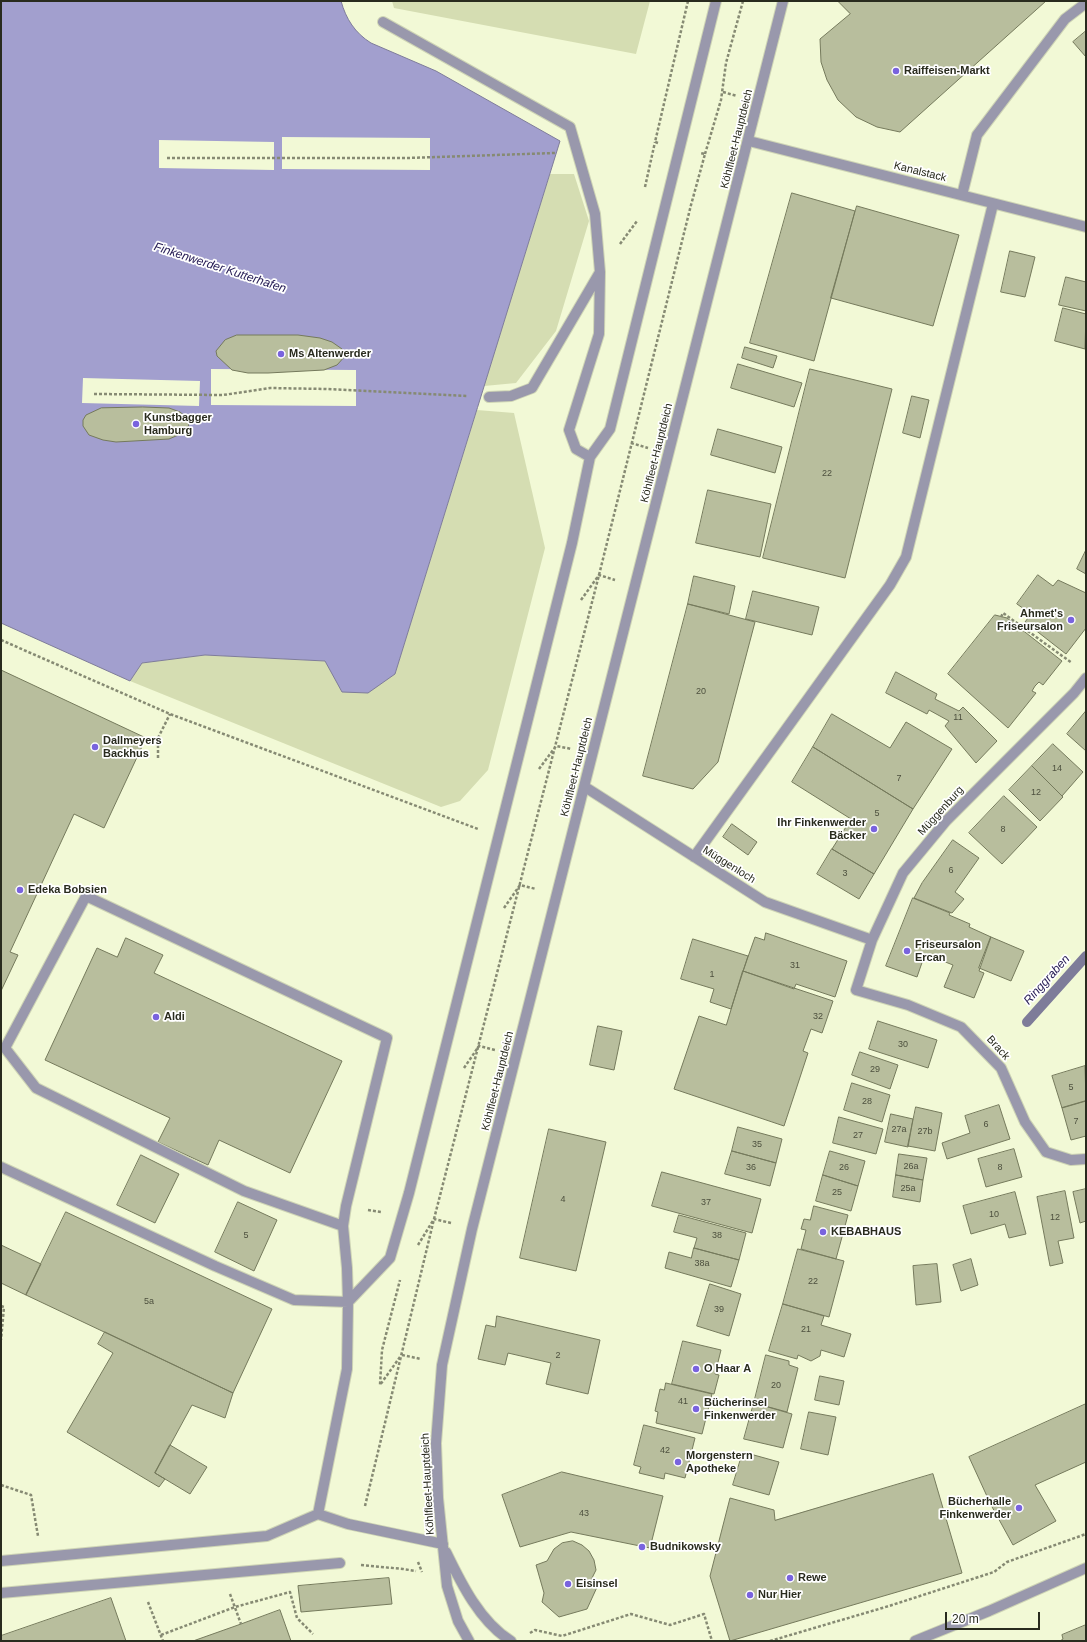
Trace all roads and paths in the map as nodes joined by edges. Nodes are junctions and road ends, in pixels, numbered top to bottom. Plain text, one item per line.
1 (688, 1) edge
2 (716, 1) edge
3 (743, 1) edge
4 (783, 1) edge
5 (1086, 3) edge
6 (383, 22) dead end
7 (748, 141) junction
8 (655, 142) junction
9 (680, 148) junction
10 (576, 151) junction
11 (705, 154) junction
12 (168, 158) dead end
13 (645, 188) dead end
14 (962, 195) junction
15 (993, 204) junction
16 (1086, 227) edge
17 (600, 272) junction
18 (94, 394) dead end
19 (489, 397) joint
20 (631, 443) junction
21 (641, 446) dead end
22 (590, 458) junction
23 (599, 576) junction
24 (609, 578) dead end
25 (579, 598) dead end
26 (1000, 617) dead end
27 (1, 640) edge
28 (1064, 657) dead end
29 (1086, 678) edge
30 (170, 714) junction
31 (556, 746) junction
32 (566, 748) dead end
33 (158, 758) dead end
34 (585, 787) junction
35 (498, 837) junction
36 (694, 857) junction
37 (520, 885) junction
38 (532, 888) dead end
39 (504, 909) dead end
40 (872, 940) junction
41 (856, 990) joint
42 (1086, 1159) edge
43 (1, 1167) edge
44 (346, 1206) junction
45 (402, 1216) junction
46 (434, 1219) junction
47 (446, 1222) dead end
48 (343, 1226) junction
49 (416, 1243) dead end
50 (402, 1274) dead end
51 (348, 1302) junction
52 (1, 1306) edge
53 (1, 1340) edge
54 (402, 1355) junction
55 (412, 1358) dead end
56 (1, 1485) edge
57 (318, 1514) junction
58 (360, 1527) junction
59 (1086, 1534) edge
60 (443, 1544) junction
61 (42, 1557) junction
62 (1, 1560) edge
63 (340, 1563) joint
64 (1086, 1568) edge
65 (416, 1571) dead end
66 (222, 1574) junction
67 (140, 1581) junction
68 (1, 1592) edge
69 (235, 1607) junction
70 (241, 1624) dead end
71 (529, 1633) dead end
72 (313, 1634) dead end
73 (161, 1635) junction
74 (163, 1641) edge
75 (469, 1641) edge
76 (511, 1641) edge
77 (712, 1641) edge
78 (770, 1641) edge
79 (915, 1641) edge

1 - 8 path
2 - 9 street
3 - 11 path
4 - 7 street, Köhlfleet-Hauptdeich
5 - 14 street
6 - 10 street
7 - 14 street, Kanalstack
7 - 34 street, Köhlfleet-Hauptdeich
8 - 9 path
8 - 13 path
9 - 11 path
9 - 22 street
10 - 12 path
10 - 17 street
11 - 20 path
14 - 15 street, Kanalstack
15 - 16 street, Kanalstack
15 - 36 street
17 - 19 street
17 - 22 street
18 - 19 path
20 - 21 path
20 - 23 path
22 - 35 street
23 - 24 path
23 - 25 path
23 - 31 path
26 - 28 path
27 - 30 path
29 - 40 street, Müggenburg
30 - 33 path
30 - 35 path
31 - 32 path
31 - 37 path
34 - 36 street, Müggenloch
34 - 60 street, Köhlfleet-Hauptdeich
35 - 45 street
36 - 40 street, Müggenloch
37 - 38 path
37 - 39 path
37 - 46 path
40 - 41 street, Müggenburg
41 - 42 street, Brack
43 - 51 street
44 - 45 path
44 - 48 street
44 - 48 street
45 - 51 street
46 - 47 path
46 - 49 path
46 - 54 path
48 - 51 street
50 - 54 path
51 - 57 street
52 - 53 path
54 - 55 path
54 - 58 path
56 - 61 path
57 - 58 street
57 - 61 street
58 - 60 street
59 - 78 path
60 - 75 street, Köhlfleet-Hauptdeich
60 - 76 street, Köhlfleet-Hauptdeich
61 - 62 street
63 - 65 path
63 - 66 street
64 - 79 street
66 - 67 street
66 - 69 path
67 - 68 street
67 - 73 path
69 - 70 path
69 - 72 path
69 - 73 path
71 - 77 path
73 - 74 path

